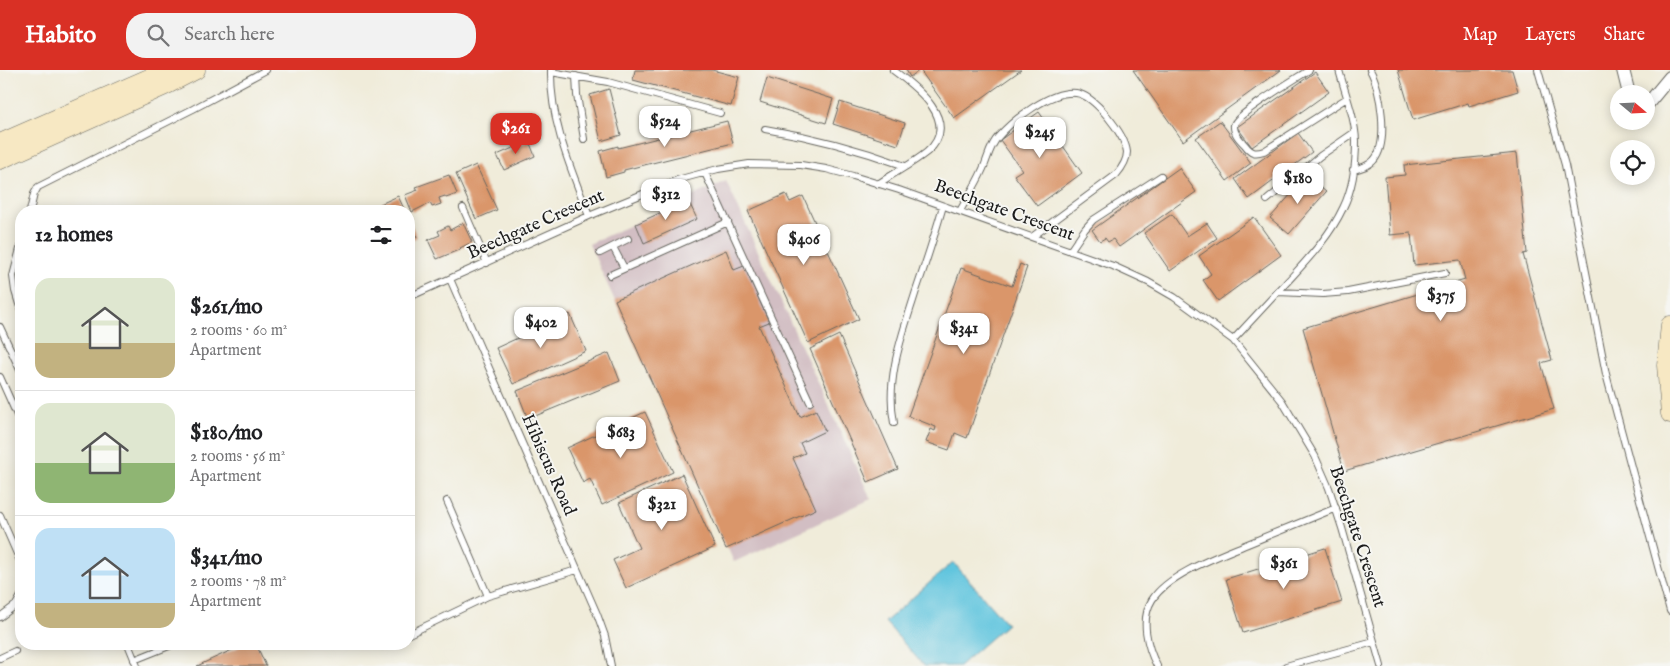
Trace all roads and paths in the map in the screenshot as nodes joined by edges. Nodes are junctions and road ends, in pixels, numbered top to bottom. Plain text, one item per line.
1 (167, 70) edge
2 (196, 70) edge
3 (266, 70) edge
4 (893, 70) edge
5 (1309, 70) edge
6 (1339, 70) edge
7 (1370, 70) edge
8 (1538, 70) edge
9 (1623, 70) edge
10 (551, 71) edge
11 (576, 76) junction
12 (1670, 77) edge
13 (1627, 85) edge
14 (1655, 95) edge
15 (1347, 98) junction
16 (720, 113) dead end
17 (765, 129) dead end
18 (1354, 132) junction
19 (584, 139) dead end
20 (0, 143) edge
21 (0, 160) edge
22 (904, 166) junction
23 (1354, 170) junction
24 (705, 172) junction
25 (1161, 176) dead end
26 (878, 184) junction
27 (1267, 200) dead end
28 (31, 205) edge
29 (944, 206) junction
30 (463, 208) dead end
31 (960, 211) junction
32 (589, 216) junction
33 (728, 222) junction
34 (1032, 237) junction
35 (628, 238) dead end
36 (613, 246) junction
37 (1070, 251) junction
38 (600, 253) dead end
39 (487, 263) junction
40 (15, 268) edge
41 (624, 268) junction
42 (1445, 273) dead end
43 (610, 274) dead end
44 (450, 279) junction
45 (15, 291) edge
46 (1278, 292) junction
47 (415, 294) edge
48 (1670, 325) edge
49 (0, 327) edge
50 (1233, 340) junction
51 (15, 356) edge
52 (0, 377) edge
53 (810, 402) dead end
54 (15, 411) edge
55 (1670, 414) edge
56 (894, 422) dead end
57 (447, 501) dead end
58 (1336, 508) junction
59 (0, 515) edge
60 (15, 549) edge
61 (577, 570) junction
62 (488, 596) junction
63 (15, 607) edge
64 (1670, 611) edge
65 (0, 617) edge
66 (415, 631) edge
67 (1374, 642) junction
68 (130, 650) edge
69 (163, 650) edge
70 (15, 651) dead end
71 (0, 658) edge
72 (136, 664) edge
73 (611, 666) edge
74 (1156, 666) edge
75 (1286, 666) edge
76 (1381, 666) edge

1 - 20 main road
2 - 21 main road
3 - 28 lane
4 - 22 lane
5 - 15 lane
6 - 15 lane
7 - 23 lane
8 - 64 lane
9 - 13 street
10 - 11 lane
10 - 32 lane
11 - 16 lane
11 - 19 lane
12 - 14 street
15 - 18 lane
17 - 22 lane
18 - 23 lane
18 - 27 lane
22 - 26 lane
23 - 46 lane
24 - 26 lane, Beechgate Crescent
24 - 32 lane, Beechgate Crescent
24 - 33 lane
25 - 37 lane
26 - 29 lane, Beechgate Crescent
29 - 31 lane, Beechgate Crescent
29 - 56 lane
30 - 39 lane
31 - 34 lane, Beechgate Crescent
31 - 34 lane
32 - 39 lane, Beechgate Crescent
33 - 41 lane
33 - 53 lane
34 - 37 lane, Beechgate Crescent
35 - 36 lane
36 - 38 lane
36 - 41 lane
37 - 50 lane, Beechgate Crescent
39 - 44 lane, Beechgate Crescent
40 - 45 lane
41 - 43 lane
42 - 46 lane
44 - 47 lane, Beechgate Crescent
44 - 61 lane, Hibiscus Road
46 - 50 lane
48 - 55 main road
49 - 51 lane
50 - 58 lane, Beechgate Crescent
52 - 54 lane
57 - 62 lane
58 - 67 lane, Beechgate Crescent
58 - 74 lane
59 - 60 lane
61 - 62 lane
61 - 73 lane, Hibiscus Road
62 - 66 lane
63 - 65 lane
67 - 75 lane
67 - 76 lane, Beechgate Crescent
68 - 72 lane
69 - 72 lane
70 - 71 lane

